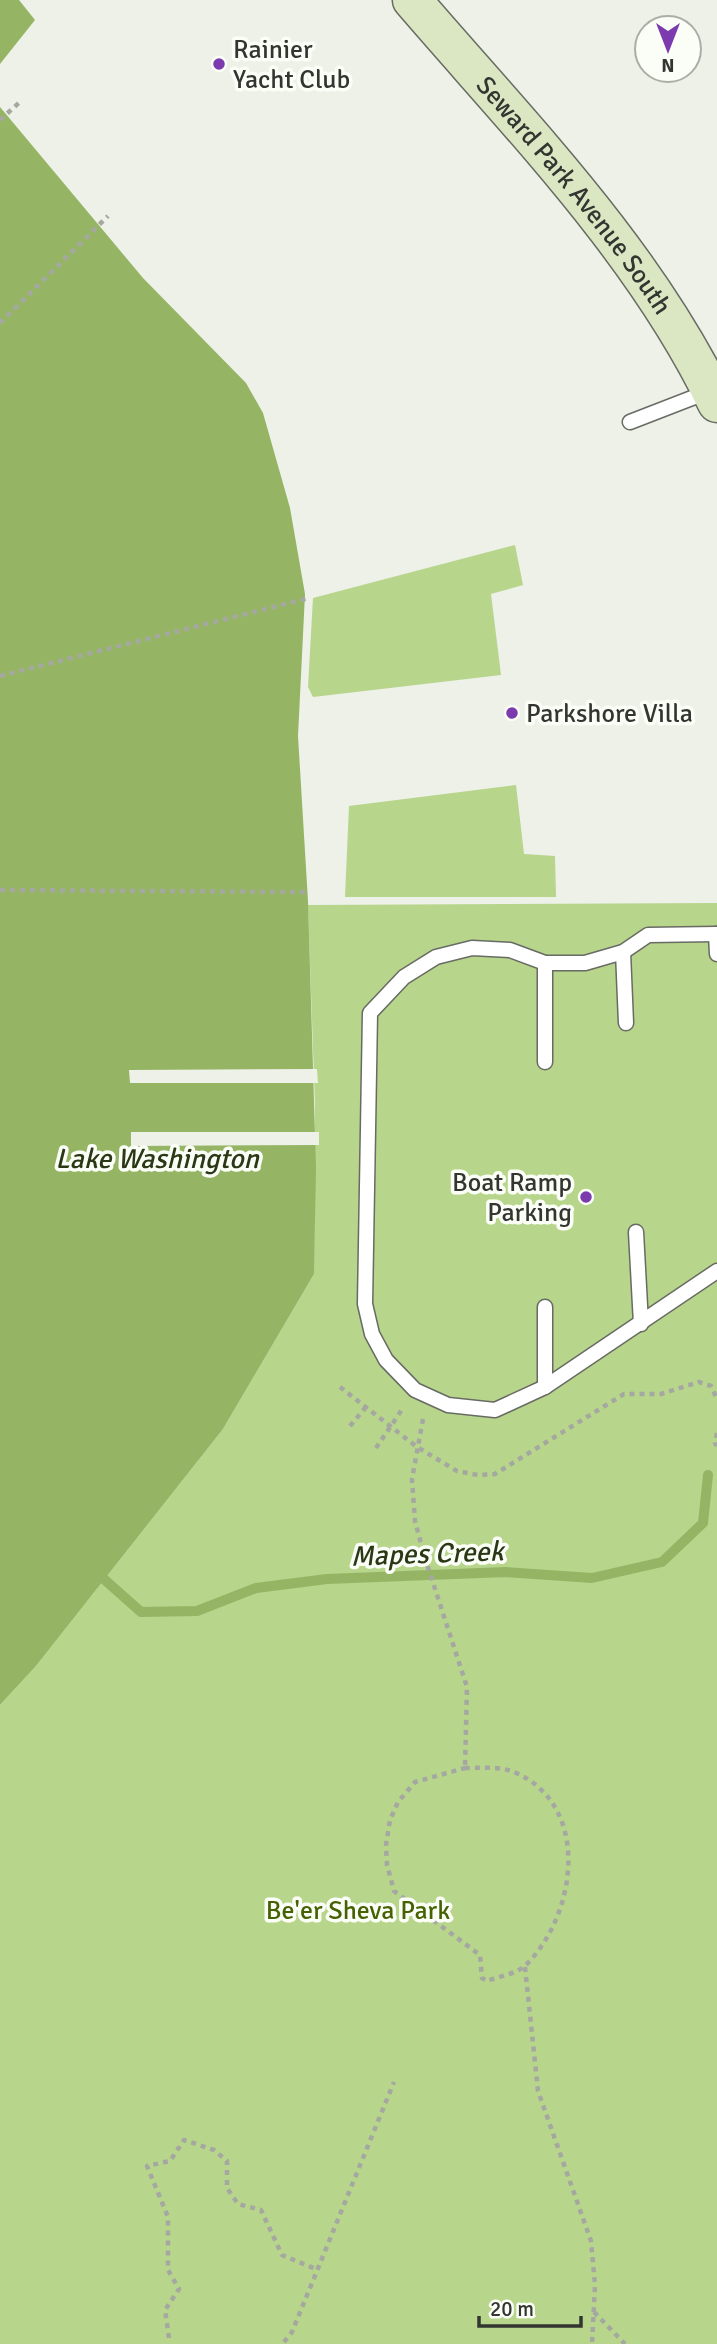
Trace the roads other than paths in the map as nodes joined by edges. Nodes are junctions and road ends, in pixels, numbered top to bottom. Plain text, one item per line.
1 (412, 0) edge
2 (714, 397) edge
3 (630, 422) dead end
4 (717, 934) edge
5 (623, 952) junction
6 (717, 954) edge
7 (545, 963) junction
8 (626, 1023) dead end
9 (545, 1062) dead end
10 (636, 1231) dead end
11 (717, 1271) edge
12 (545, 1307) dead end
13 (641, 1324) junction
14 (545, 1387) junction

1 - 2 street, Seward Park Avenue South
2 - 3 lane
4 - 5 lane
4 - 6 lane
5 - 7 lane
5 - 8 lane
7 - 9 lane
7 - 14 lane
10 - 13 lane
11 - 13 lane
12 - 14 lane
13 - 14 lane

